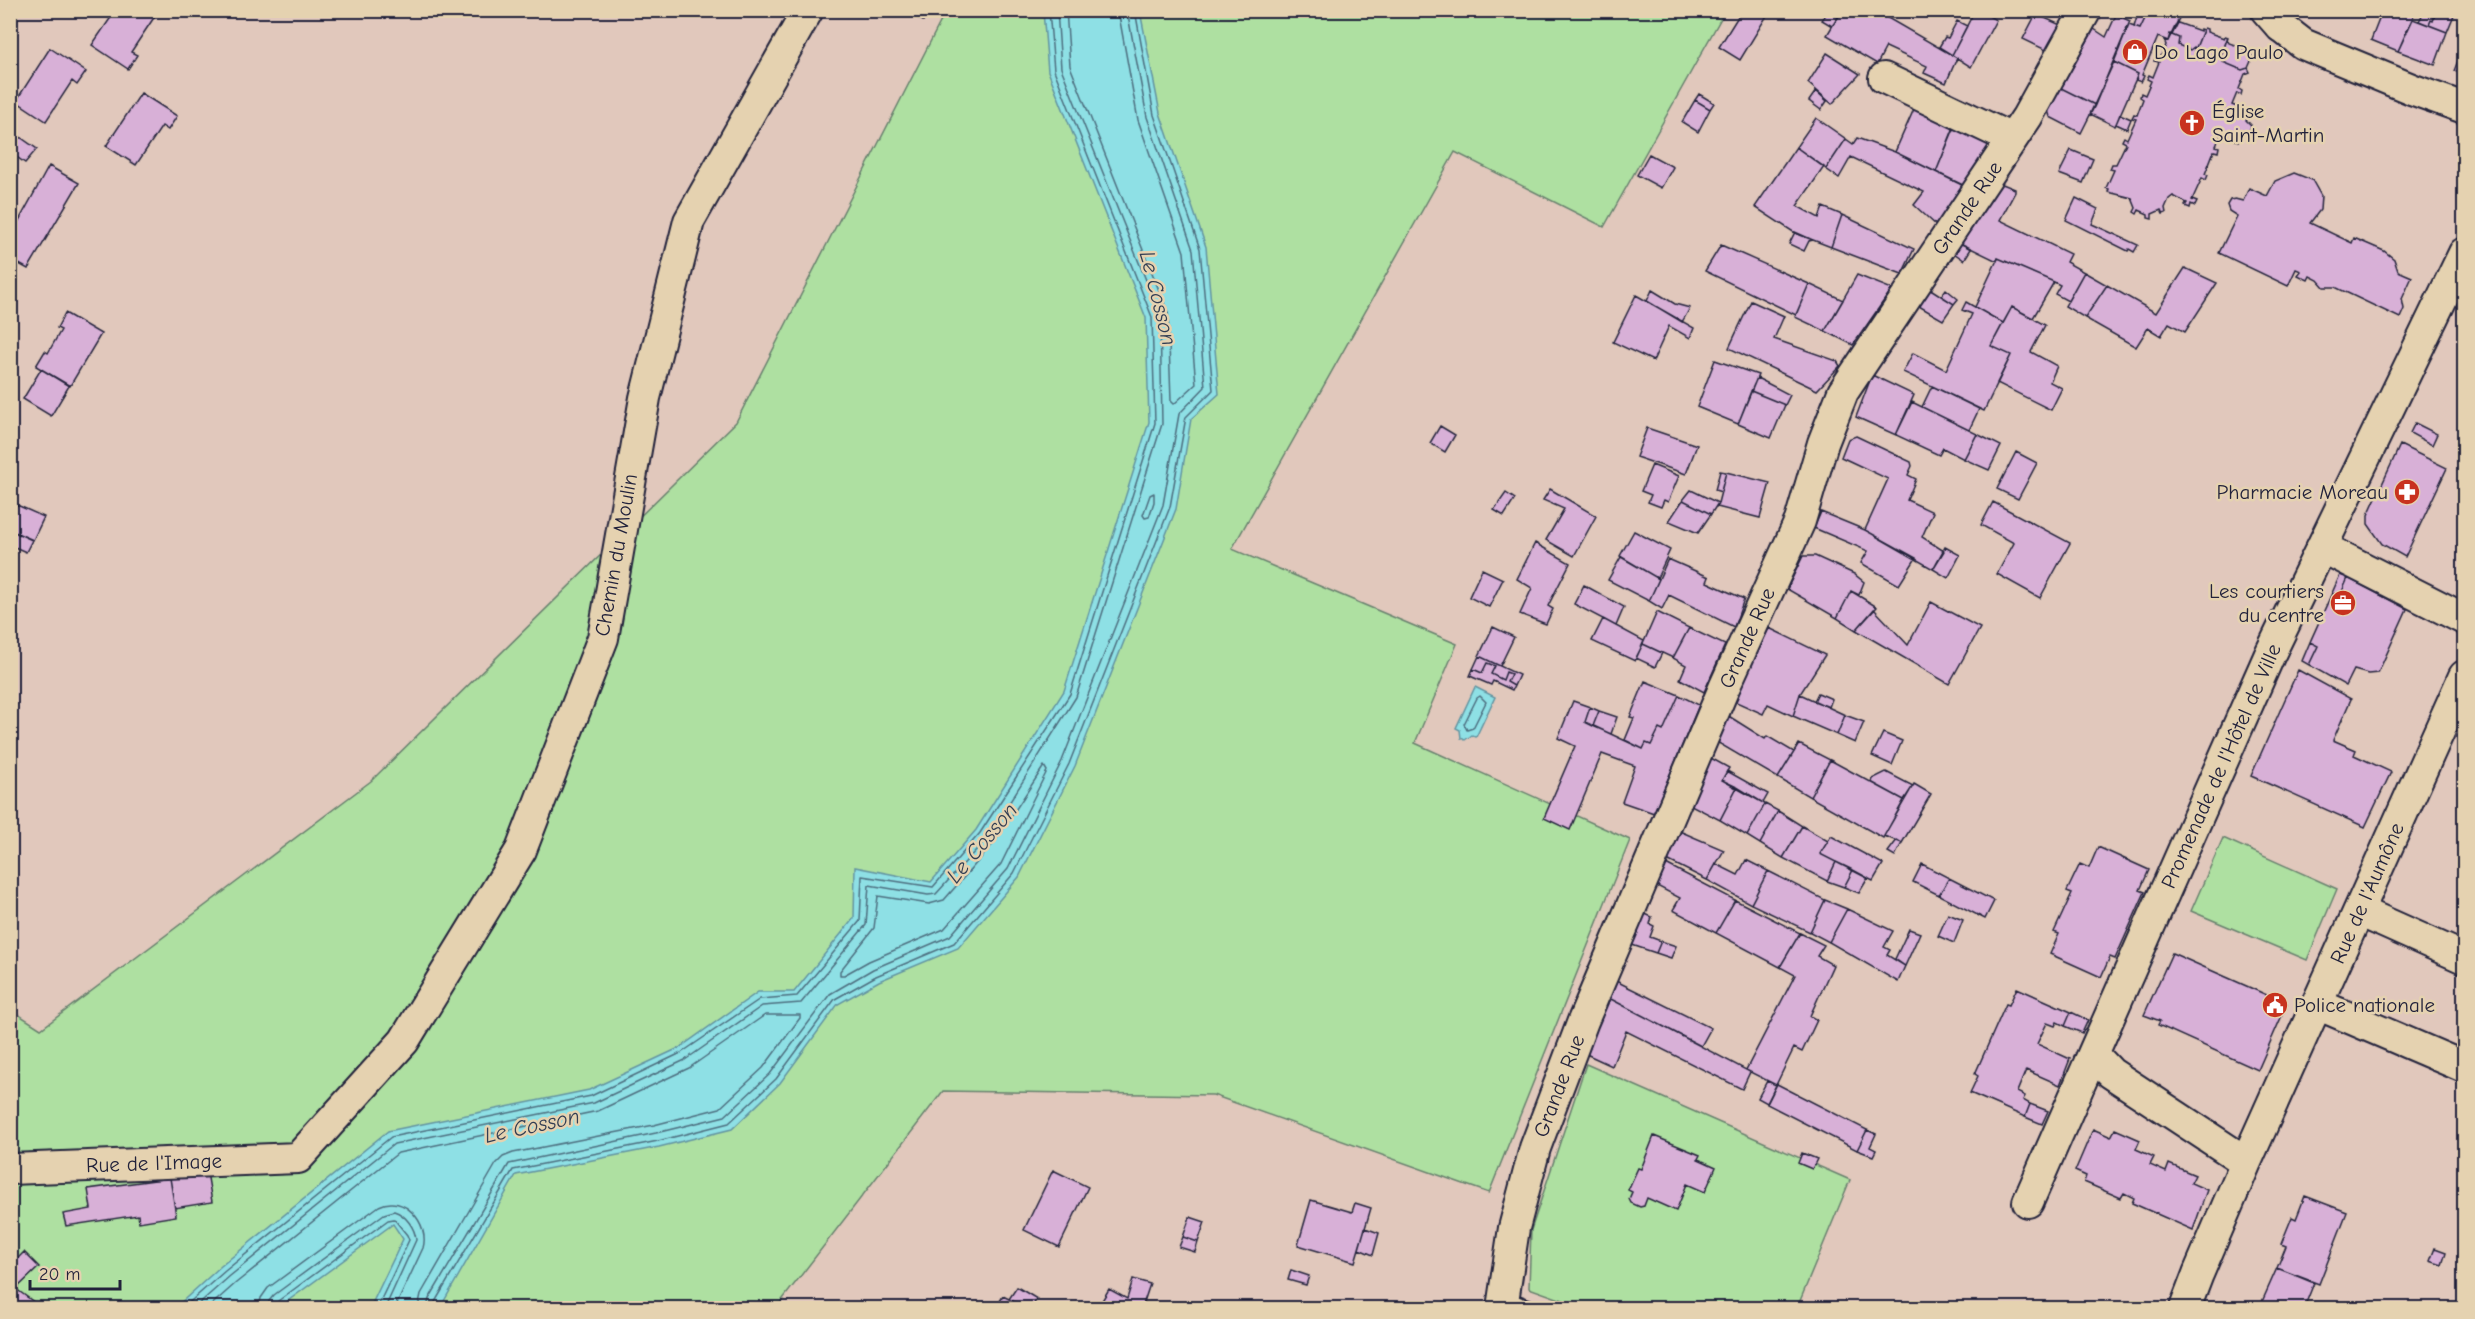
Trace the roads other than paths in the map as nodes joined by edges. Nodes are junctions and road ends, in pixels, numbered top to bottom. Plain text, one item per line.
1 (808, 10) edge
2 (2086, 10) edge
3 (2266, 10) edge
4 (1884, 78) dead end
5 (2464, 108) edge
6 (2012, 140) junction
7 (2464, 254) edge
8 (2322, 547) junction
9 (2464, 619) edge
10 (2464, 676) edge
11 (2359, 911) junction
12 (2464, 958) edge
13 (2317, 1004) junction
14 (2093, 1054) junction
15 (2464, 1067) edge
16 (298, 1158) joint
17 (2246, 1162) junction
18 (10, 1169) edge
19 (2028, 1202) dead end
20 (1511, 1305) edge
21 (2186, 1308) edge

1 - 16 street, Chemin du Moulin
2 - 6 street, Grande Rue
3 - 5 street
4 - 6 street
6 - 20 street, Grande Rue
7 - 8 street, Promenade de l'Hôtel de Ville
8 - 9 street
8 - 14 street, Promenade de l'Hôtel de Ville
10 - 11 street, Rue de l'Aumône
11 - 12 street
11 - 13 street, Rue de l'Aumône
13 - 15 street
13 - 17 street, Rue de l'Aumône
14 - 17 street
14 - 19 street, Promenade de l'Hôtel de Ville
16 - 18 street, Rue de l'Image
17 - 21 street, Rue de l'Aumône

